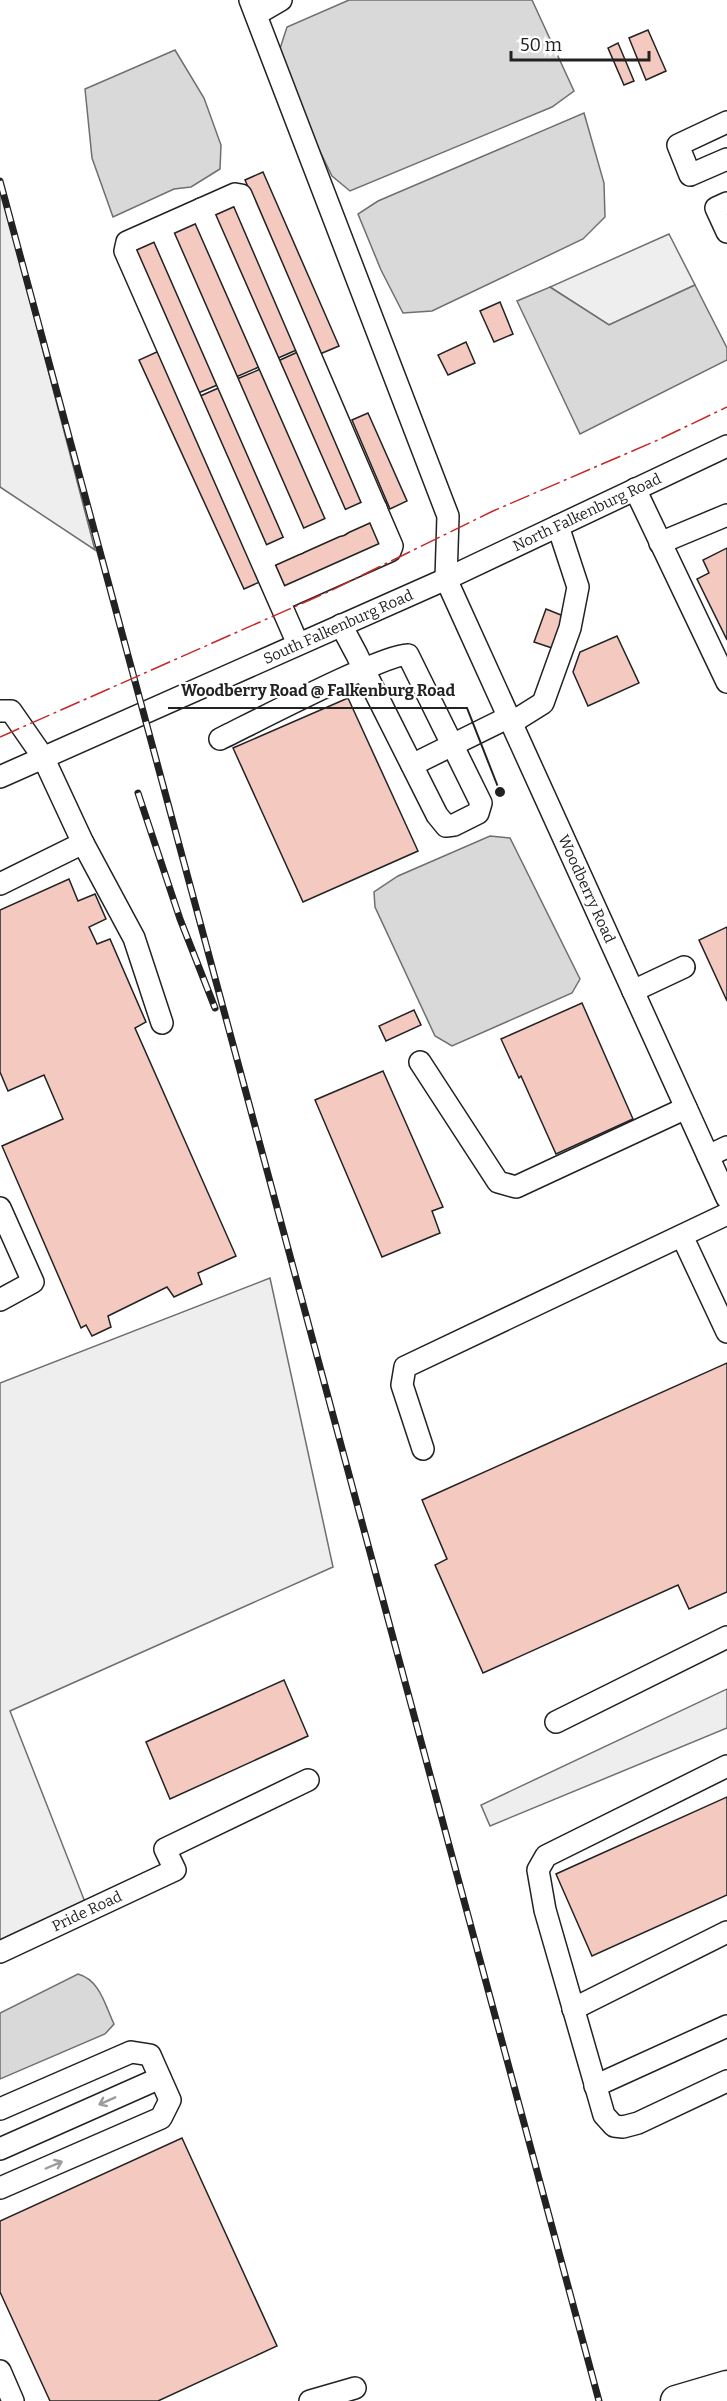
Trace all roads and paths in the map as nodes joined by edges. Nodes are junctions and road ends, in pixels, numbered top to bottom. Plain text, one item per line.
1 (281, 0) edge
2 (253, 7) edge
3 (727, 122) edge
4 (727, 159) edge
5 (727, 203) edge
6 (201, 209) junction
7 (160, 228) junction
8 (727, 232) edge
9 (727, 446) edge
10 (635, 489) junction
11 (376, 508) junction
12 (727, 515) edge
13 (340, 525) junction
14 (558, 526) junction
15 (298, 543) junction
16 (660, 543) junction
17 (262, 559) junction
18 (446, 579) junction
19 (280, 600) junction
20 (341, 625) junction
21 (298, 644) junction
22 (364, 670) junction
23 (727, 682) edge
24 (0, 711) edge
25 (510, 720) junction
26 (220, 739) dead end
27 (453, 745) junction
28 (43, 758) junction
29 (412, 765) junction
30 (0, 777) edge
31 (83, 843) junction
32 (0, 884) edge
33 (684, 968) dead end
34 (633, 991) junction
35 (162, 1023) dead end
36 (420, 1062) dead end
37 (686, 1108) junction
38 (718, 1151) edge
39 (727, 1197) edge
40 (0, 1208) edge
41 (727, 1214) edge
42 (682, 1236) junction
43 (0, 1300) edge
44 (727, 1332) edge
45 (423, 1449) dead end
46 (727, 1637) edge
47 (556, 1722) dead end
48 (727, 1766) edge
49 (308, 1780) dead end
50 (727, 1932) edge
51 (0, 1952) edge
52 (573, 2009) junction
53 (727, 2026) edge
54 (160, 2078) junction
55 (727, 2081) edge
56 (595, 2086) junction
57 (0, 2109) edge
58 (0, 2149) edge
59 (0, 2188) edge
60 (0, 2371) edge
61 (727, 2386) edge
62 (354, 2388) dead end
63 (13, 2401) edge
64 (310, 2401) edge
65 (676, 2401) edge

1 - 2 street
2 - 18 street
3 - 4 street
5 - 8 street
6 - 7 street
6 - 11 street
6 - 13 street
7 - 15 street
7 - 17 street
9 - 10 street, North Falkenburg Road
10 - 14 street, North Falkenburg Road
10 - 16 street
11 - 13 street
11 - 19 street
12 - 16 street
13 - 15 street
14 - 18 street, North Falkenburg Road
14 - 25 street
15 - 17 street
16 - 23 street
17 - 19 street
18 - 20 street, South Falkenburg Road
18 - 25 street, Woodberry Road
19 - 21 street
20 - 21 street, South Falkenburg Road
20 - 22 street
21 - 28 street, South Falkenburg Road
22 - 26 street
22 - 27 street
22 - 29 street
24 - 28 street
25 - 27 street
25 - 34 street, Woodberry Road
27 - 29 street
27 - 29 street
28 - 30 street, South Falkenburg Road
28 - 31 street
31 - 32 street
31 - 35 street
33 - 34 street
34 - 37 street, Woodberry Road
36 - 37 street
37 - 38 street, Woodberry Road
38 - 39 street, Woodberry Road
40 - 43 street
41 - 42 street
42 - 44 street
42 - 45 street
46 - 47 street
48 - 52 street
49 - 51 street, Pride Road
50 - 52 street
52 - 56 street
53 - 56 street
54 - 57 street
54 -> 58 street
59 -> 54 street
55 - 56 street
60 - 63 street
61 - 65 highway
62 - 64 street

